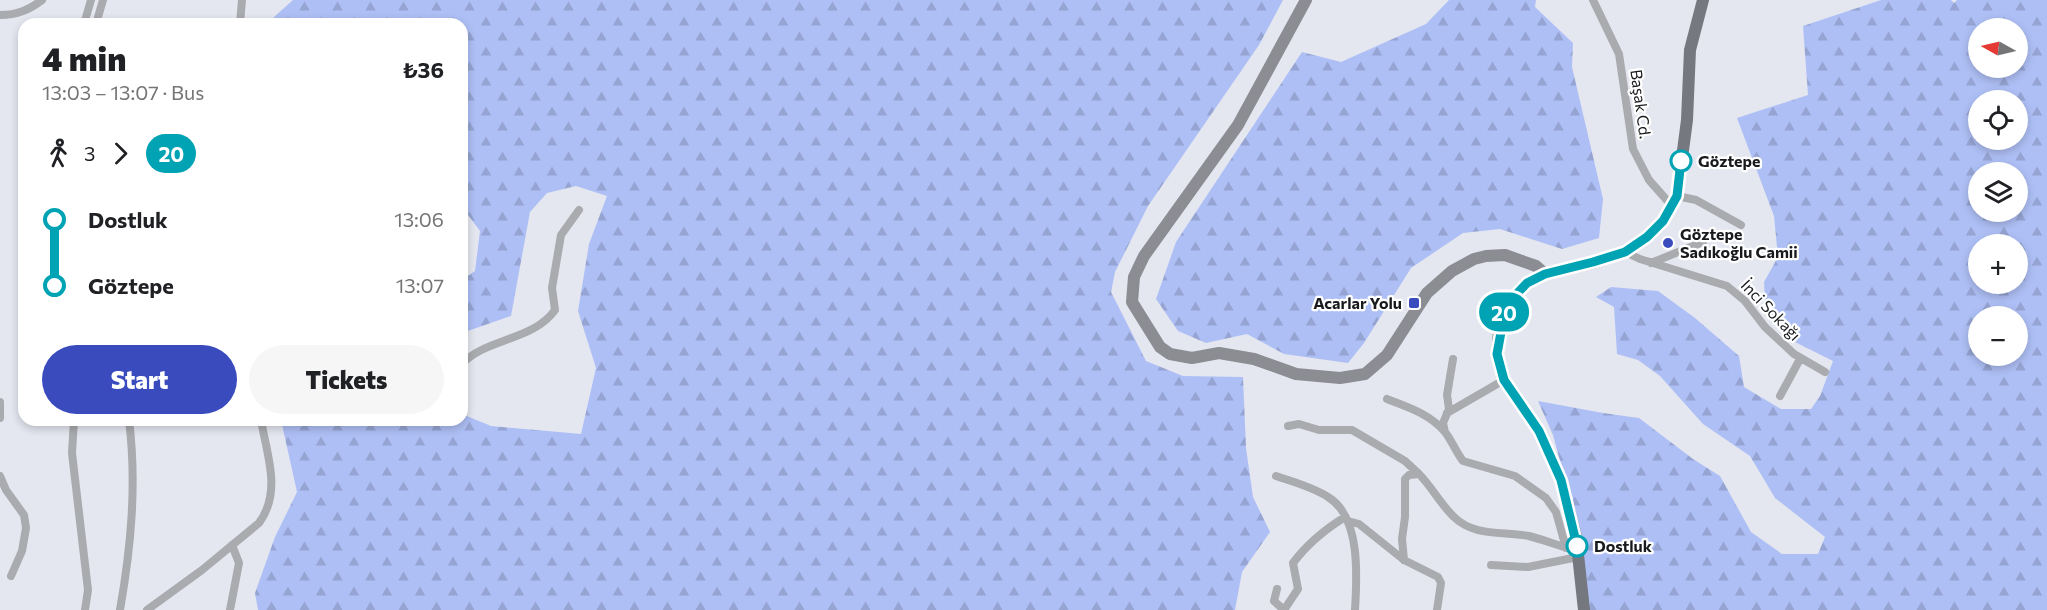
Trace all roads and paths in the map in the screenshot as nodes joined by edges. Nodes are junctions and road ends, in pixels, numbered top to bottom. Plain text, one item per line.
1 (42, 0) edge
2 (91, 0) edge
3 (103, 0) edge
4 (242, 0) edge
5 (1306, 0) edge
6 (1593, 0) edge
7 (1703, 0) edge
8 (0, 15) edge
9 (86, 18) edge
10 (98, 18) edge
11 (240, 18) edge
12 (1674, 201) junction
13 (579, 210) dead end
14 (1741, 225) dead end
15 (1703, 242) dead end
16 (1625, 252) junction
17 (1651, 263) junction
18 (1545, 274) junction
19 (468, 356) edge
20 (1800, 358) junction
21 (1453, 359) dead end
22 (1825, 372) dead end
23 (1504, 380) junction
24 (1780, 396) dead end
25 (1387, 399) dead end
26 (0, 402) edge
27 (1447, 413) junction
28 (0, 418) edge
29 (74, 426) edge
30 (129, 426) edge
31 (262, 426) edge
32 (1288, 426) dead end
33 (1445, 433) junction
34 (1419, 474) junction
35 (0, 476) edge
36 (1276, 476) dead end
37 (1347, 519) junction
38 (232, 545) junction
39 (1574, 552) junction
40 (1404, 560) junction
41 (1491, 565) dead end
42 (11, 576) dead end
43 (1276, 589) dead end
44 (85, 610) edge
45 (120, 610) edge
46 (147, 610) edge
47 (230, 610) edge
48 (1284, 610) edge
49 (1355, 610) edge
50 (1437, 610) edge
51 (1584, 610) edge

1 - 8 street
2 - 9 street
3 - 10 street
4 - 11 street
5 - 18 main road
6 - 12 street, Başak Cd.
7 - 12 main road
12 - 14 street
12 - 16 main road
13 - 19 street
15 - 17 street
16 - 17 street, İnci Sokağı
16 - 18 main road
17 - 20 street, İnci Sokağı
18 - 23 main road
20 - 22 street, İnci Sokağı
20 - 24 street
21 - 27 street
23 - 27 street
23 - 39 main road
25 - 33 street
26 - 28 street
27 - 33 street
29 - 44 street
30 - 45 street
31 - 38 street
32 - 34 street
33 - 39 street
34 - 39 street
34 - 40 street
35 - 42 street
36 - 37 street
37 - 40 street
37 - 48 street
37 - 49 street
38 - 46 street
38 - 47 street
39 - 41 street
39 - 51 main road
40 - 50 street
43 - 48 street

